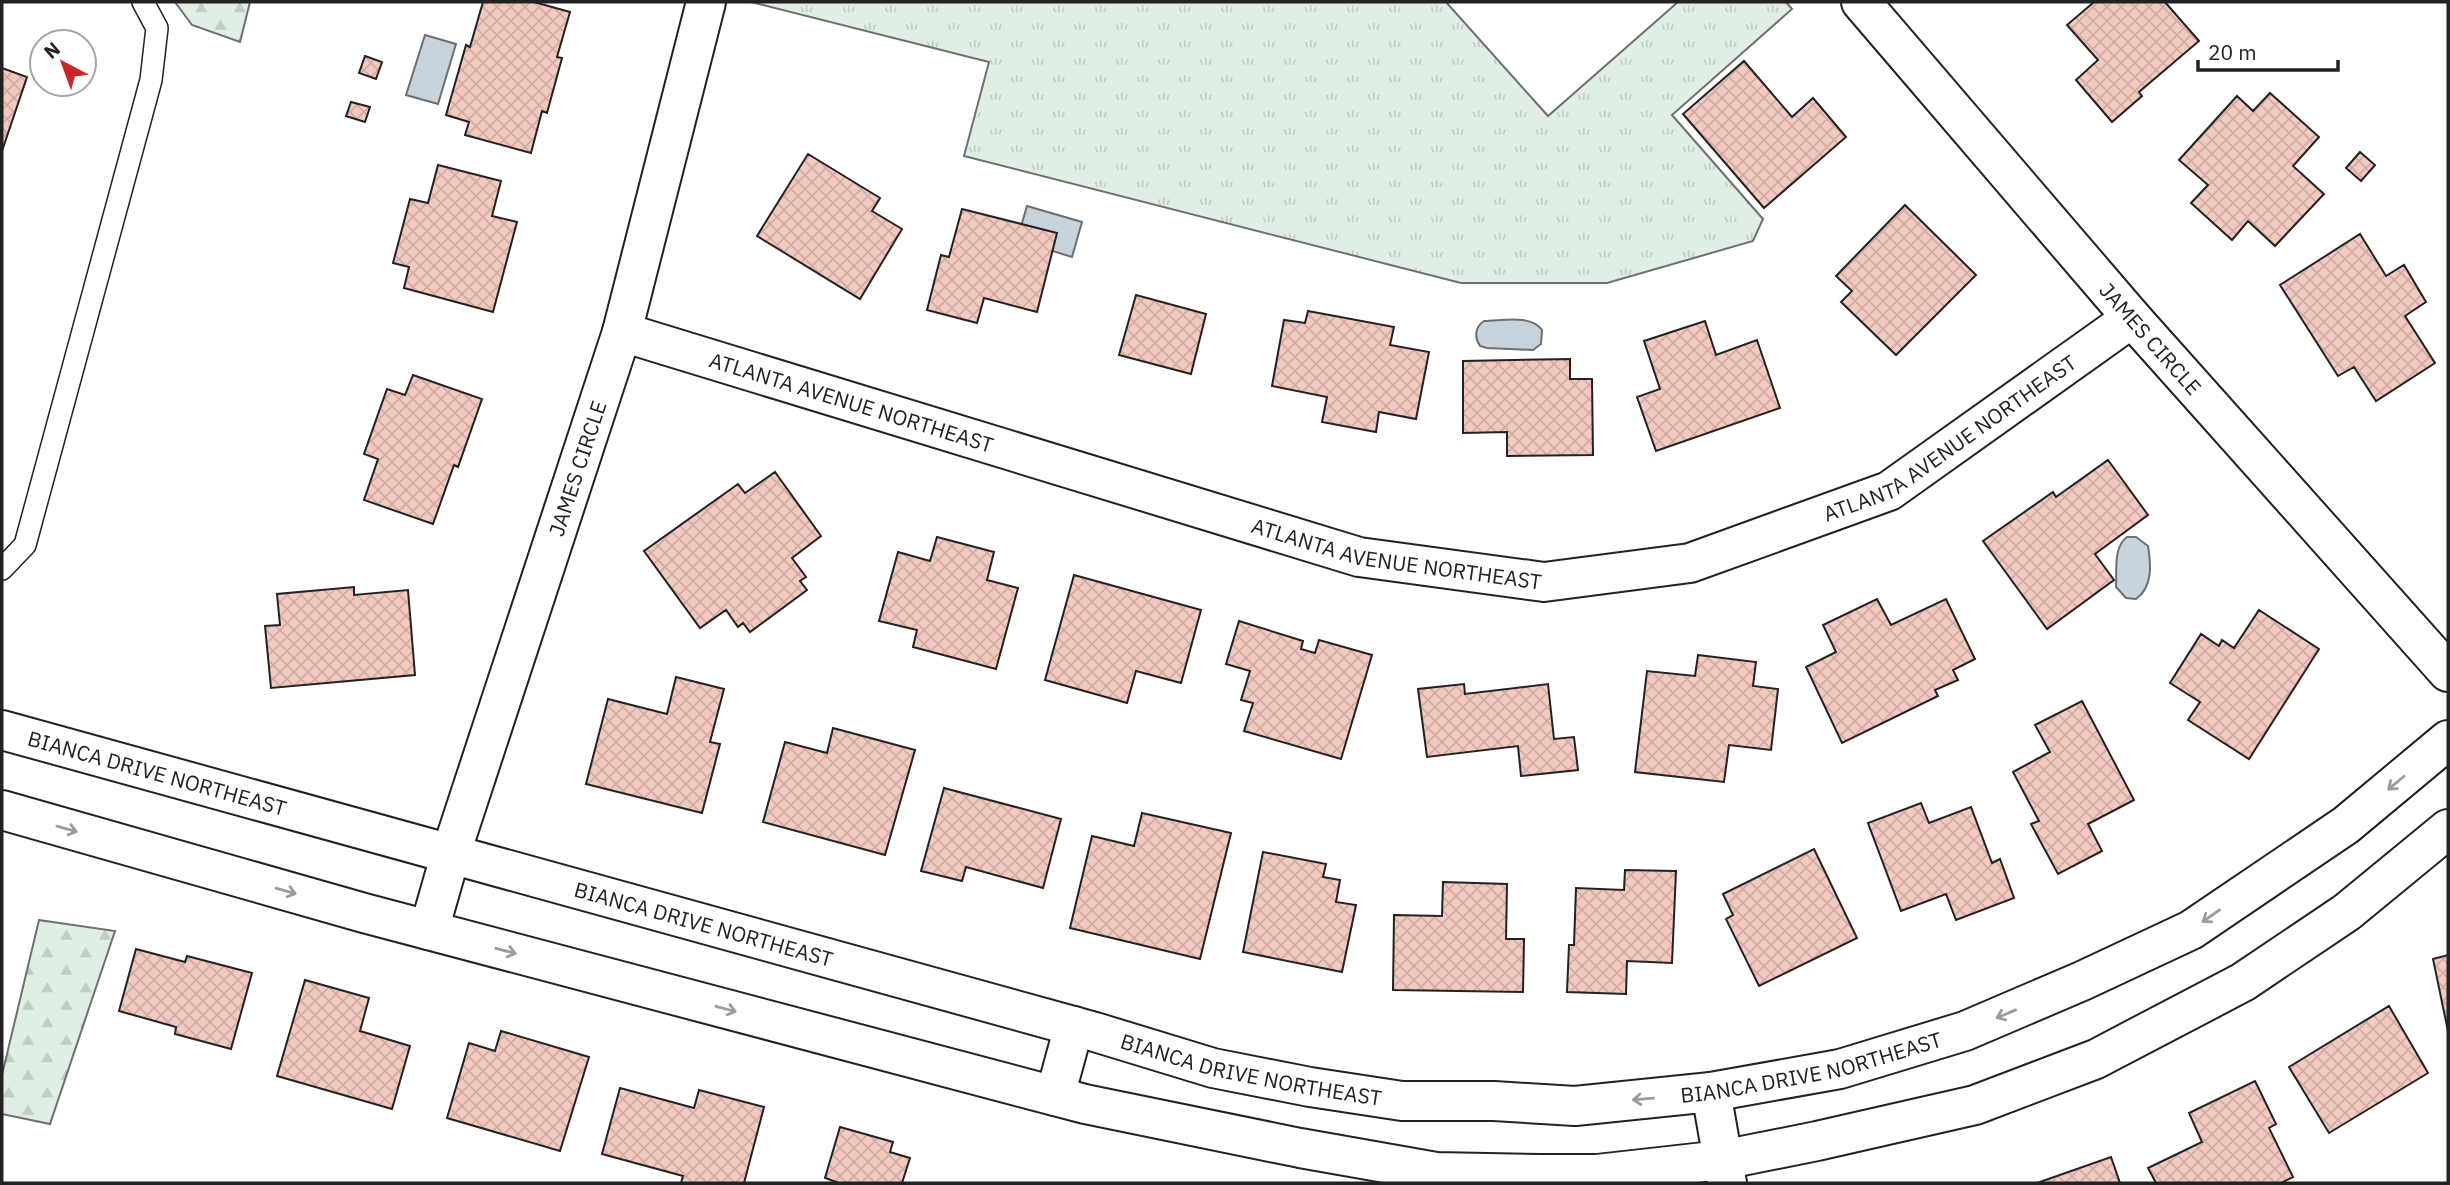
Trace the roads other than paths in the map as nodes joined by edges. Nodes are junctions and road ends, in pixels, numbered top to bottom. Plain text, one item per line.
1 (143, 2) edge
2 (706, 2) edge
3 (1861, 2) edge
4 (2132, 318) junction
5 (622, 332) junction
6 (2, 569) edge
7 (2448, 672) edge
8 (2, 730) edge
9 (2448, 740) edge
10 (2, 810) edge
11 (2448, 829) edge
12 (451, 853) junction
13 (429, 930) junction
14 (1074, 1026) junction
15 (1711, 1092) junction
16 (1055, 1096) junction
17 (1725, 1171) edge

1 - 6 lane
2 - 5 street, JAMES CIRCLE
3 - 4 street, JAMES CIRCLE
4 - 5 street, ATLANTA AVENUE NORTHEAST
4 - 7 street, JAMES CIRCLE
5 - 12 street, JAMES CIRCLE
8 - 12 street, BIANCA DRIVE NORTHEAST
9 -> 15 street, BIANCA DRIVE NORTHEAST
10 -> 13 street
11 - 17 street
12 - 13 street, JAMES CIRCLE
12 - 14 street, BIANCA DRIVE NORTHEAST
13 -> 16 street
15 -> 14 street, BIANCA DRIVE NORTHEAST
14 - 16 street
15 - 17 street
16 - 17 street

